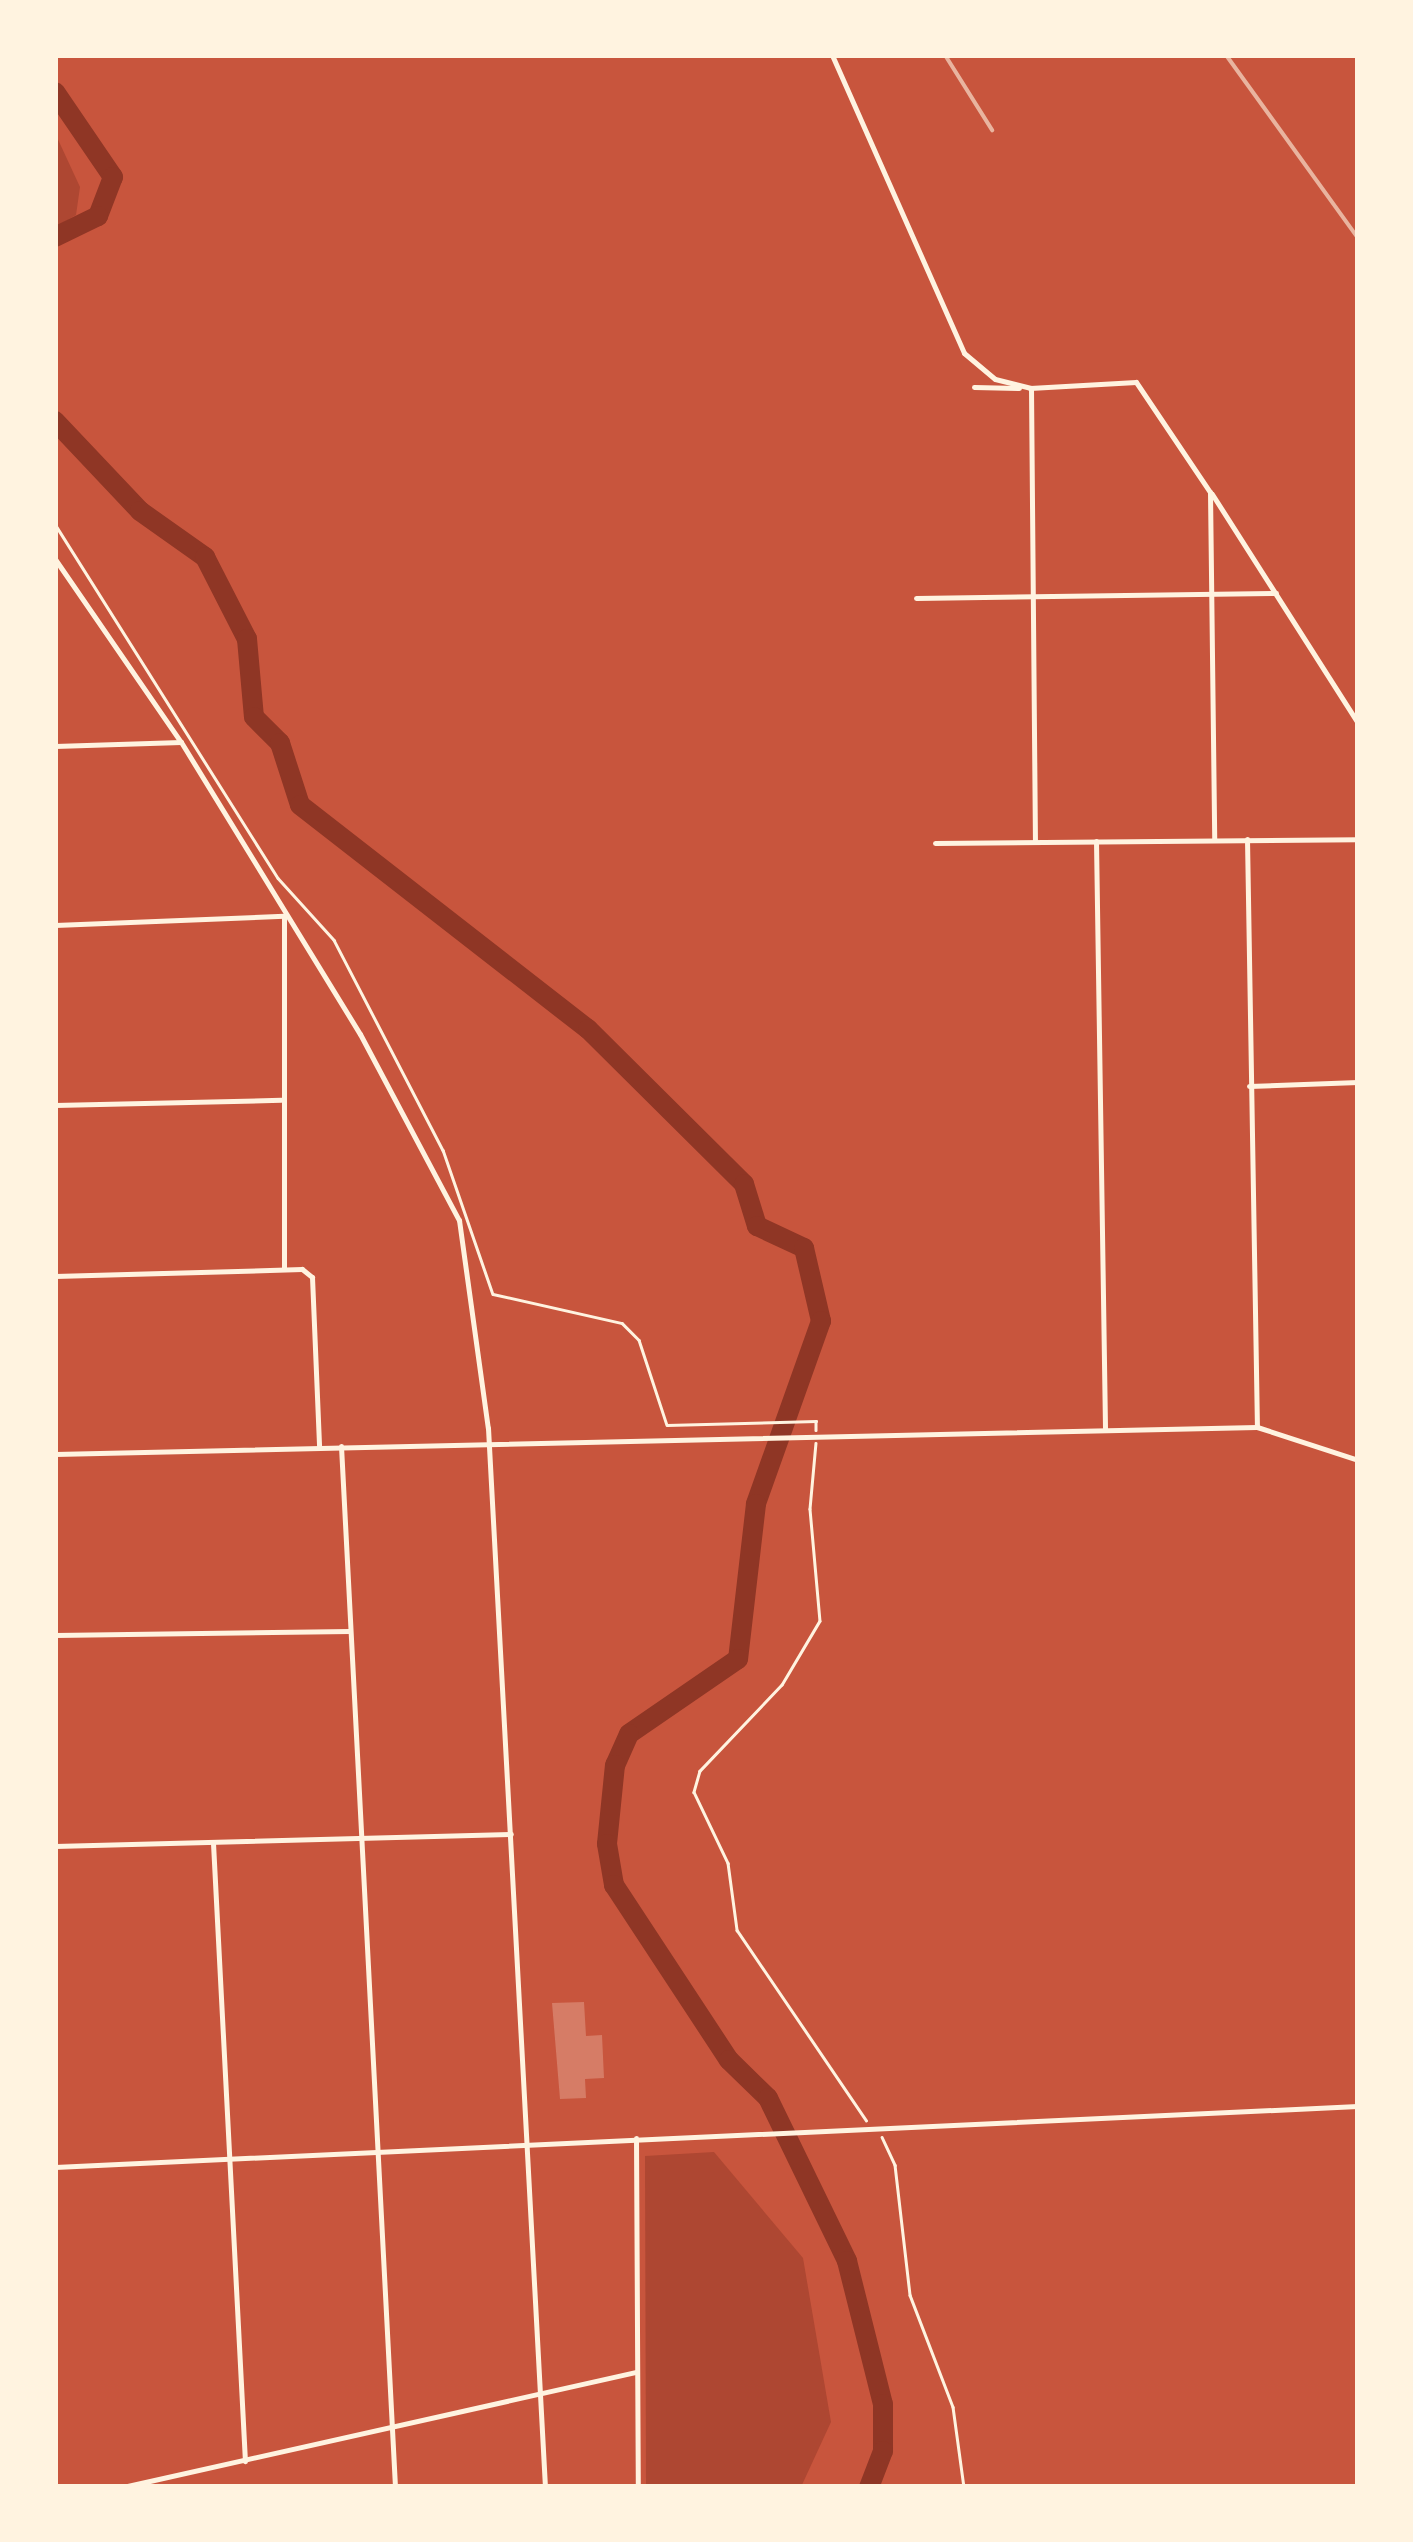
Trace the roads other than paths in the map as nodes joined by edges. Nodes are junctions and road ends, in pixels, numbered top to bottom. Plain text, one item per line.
1 (832, 55) edge
2 (974, 387) dead end
3 (1032, 388) junction
4 (1210, 492) junction
5 (55, 560) edge
6 (55, 572) edge
7 (63, 572) junction
8 (1276, 593) junction
9 (1212, 594) junction
10 (1034, 596) junction
11 (916, 598) dead end
12 (1358, 723) edge
13 (181, 742) junction
14 (55, 746) edge
15 (1214, 839) junction
16 (1247, 839) junction
17 (1358, 839) edge
18 (1096, 841) junction
19 (1035, 842) junction
20 (935, 843) dead end
21 (284, 916) junction
22 (55, 926) edge
23 (1358, 1082) edge
24 (1249, 1086) junction
25 (281, 1100) junction
26 (55, 1104) edge
27 (284, 1269) junction
28 (55, 1276) edge
29 (1257, 1427) junction
30 (1105, 1428) junction
31 (488, 1442) junction
32 (340, 1446) junction
33 (319, 1447) junction
34 (55, 1454) edge
35 (1358, 1460) edge
36 (350, 1630) junction
37 (55, 1635) edge
38 (510, 1834) junction
39 (361, 1839) junction
40 (213, 1843) junction
41 (55, 1846) edge
42 (1358, 2106) edge
43 (636, 2138) junction
44 (528, 2144) junction
45 (376, 2152) junction
46 (228, 2160) junction
47 (55, 2167) edge
48 (636, 2372) junction
49 (540, 2394) junction
50 (392, 2428) junction
51 (244, 2461) junction
52 (123, 2487) edge
53 (395, 2487) edge
54 (544, 2487) edge
55 (638, 2487) edge

1 - 3 street
2 - 3 street
3 - 4 street
3 - 10 street
4 - 8 street
4 - 9 street
5 - 7 street
6 - 7 street
7 - 13 street
8 - 9 street
8 - 12 street
9 - 10 street
9 - 15 street
10 - 11 street
10 - 19 street
13 - 14 street
13 - 21 street
15 - 16 street
15 - 18 street
16 - 17 street
16 - 24 street
18 - 19 street
18 - 30 street
19 - 20 street
21 - 22 street
21 - 25 street
21 - 31 street
23 - 24 street
24 - 29 street
25 - 26 street
25 - 27 street
27 - 28 street
27 - 33 street
29 - 30 street
29 - 35 street
30 - 31 street
31 - 32 street
31 - 38 street
32 - 33 street
32 - 36 street
33 - 34 street
36 - 37 street
36 - 39 street
38 - 39 street
38 - 44 street
39 - 40 street
39 - 45 street
40 - 41 street
40 - 46 street
42 - 43 street
43 - 44 street
43 - 48 street
44 - 45 street
44 - 49 street
45 - 46 street
45 - 50 street
46 - 47 street
46 - 51 street
48 - 49 street
48 - 55 street
49 - 50 street
49 - 54 street
50 - 51 street
50 - 53 street
51 - 52 street

